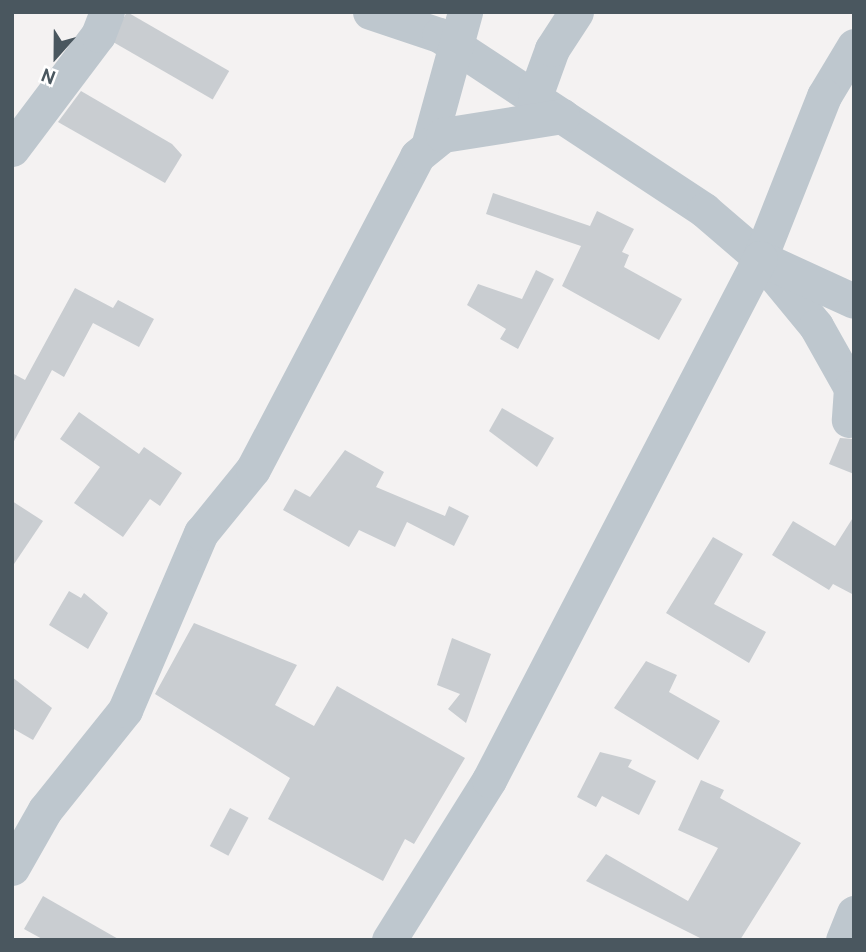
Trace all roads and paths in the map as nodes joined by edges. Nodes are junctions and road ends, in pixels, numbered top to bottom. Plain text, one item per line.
1 (107, 12) edge
2 (370, 12) edge
3 (576, 12) edge
4 (459, 28) edge
5 (854, 46) edge
6 (549, 106) junction
7 (429, 143) junction
8 (12, 149) edge
9 (760, 258) junction
10 (854, 301) edge
11 (849, 420) dead end
12 (12, 868) edge
13 (854, 913) edge
14 (388, 940) edge
15 (843, 940) edge

1 - 8 street
2 - 4 street
3 - 6 street
4 - 6 street
4 - 7 street
5 - 9 street
6 - 7 street
6 - 9 street
7 - 12 street
9 - 10 street
9 - 11 street
9 - 14 street
13 - 15 street

